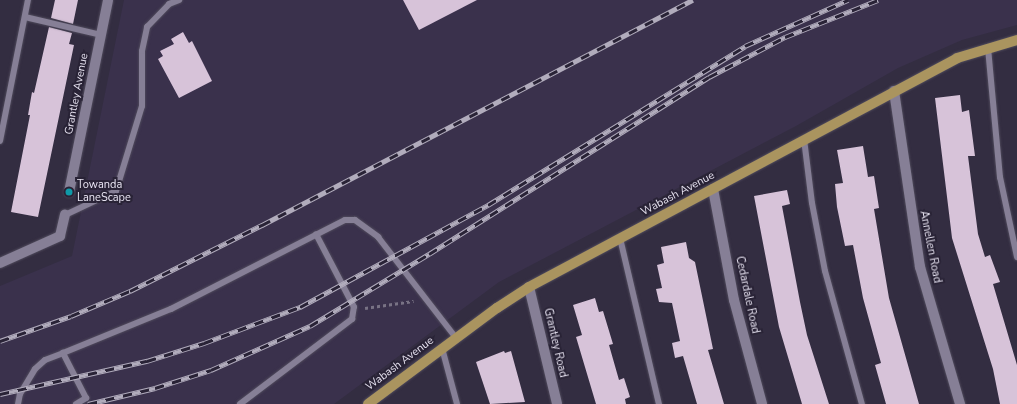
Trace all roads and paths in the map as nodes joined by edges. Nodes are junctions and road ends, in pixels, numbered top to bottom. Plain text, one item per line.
1 (28, 0) edge
2 (108, 0) edge
3 (179, 0) edge
4 (25, 17) junction
5 (101, 36) junction
6 (1017, 40) edge
7 (988, 48) junction
8 (894, 91) junction
9 (804, 139) junction
10 (0, 141) edge
11 (714, 189) junction
12 (69, 192) dead end
13 (65, 215) joint
14 (316, 234) junction
15 (620, 238) junction
16 (1017, 258) edge
17 (0, 263) edge
18 (529, 287) junction
19 (426, 299) junction
20 (354, 310) junction
21 (456, 338) junction
22 (442, 348) junction
23 (62, 353) junction
24 (18, 404) edge
25 (76, 404) edge
26 (240, 404) edge
27 (368, 404) edge
28 (457, 404) edge
29 (557, 404) edge
30 (659, 404) edge
31 (762, 404) edge
32 (862, 404) edge
33 (960, 404) edge

1 - 4 lane
2 - 5 street, Grantley Avenue
3 - 13 lane
4 - 5 lane
4 - 10 lane
5 - 12 street, Grantley Avenue
6 - 7 main road, Wabash Avenue
7 - 8 main road, Wabash Avenue
7 - 16 lane
8 - 9 main road, Wabash Avenue
8 - 33 street, Annellen Road
9 - 11 main road, Wabash Avenue
9 - 32 lane
11 - 15 main road, Wabash Avenue
11 - 31 street, Cedardale Road
13 - 17 street
14 - 19 lane
14 - 20 lane
14 - 23 lane
15 - 18 main road, Wabash Avenue
15 - 30 lane
18 - 21 main road, Wabash Avenue
18 - 29 street, Grantley Road
19 - 20 path
19 - 21 lane
20 - 26 lane
21 - 22 main road, Wabash Avenue
22 - 27 main road, Wabash Avenue
22 - 28 lane
23 - 24 lane
23 - 25 lane

